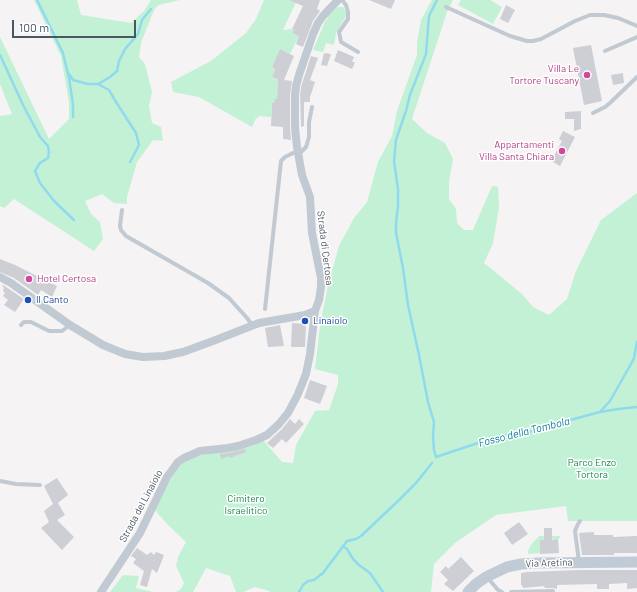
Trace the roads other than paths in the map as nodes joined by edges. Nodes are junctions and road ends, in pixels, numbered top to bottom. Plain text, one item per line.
1 (338, 0) edge
2 (342, 0) edge
3 (446, 7) dead end
4 (637, 26) edge
5 (637, 37) edge
6 (605, 51) dead end
7 (358, 52) dead end
8 (637, 77) edge
9 (312, 106) dead end
10 (593, 113) dead end
11 (298, 154) junction
12 (122, 210) dead end
13 (0, 277) edge
14 (265, 309) dead end
15 (315, 311) junction
16 (20, 325) dead end
17 (70, 325) junction
18 (252, 326) junction
19 (0, 481) edge
20 (40, 485) dead end
21 (580, 521) dead end
22 (637, 562) edge
23 (579, 563) junction
24 (486, 576) junction
25 (553, 591) dead end
26 (101, 592) edge
27 (468, 592) edge
28 (502, 592) edge
29 (511, 592) edge

1 - 11 street, Strada di Certosa
2 - 7 lane
3 - 4 lane
5 - 6 lane
8 - 10 lane
9 - 11 lane
11 - 14 lane
11 - 15 street, Strada di Certosa
12 - 18 lane
13 - 17 street
15 - 18 street
15 - 26 street, Strada del Linaiolo
16 - 17 lane
17 - 18 street
19 - 20 lane
21 - 23 lane
22 - 23 main road, Via Aretina
23 - 24 main road, Via Aretina
24 - 27 main road, Via Aretina
24 - 28 lane
25 - 29 lane

